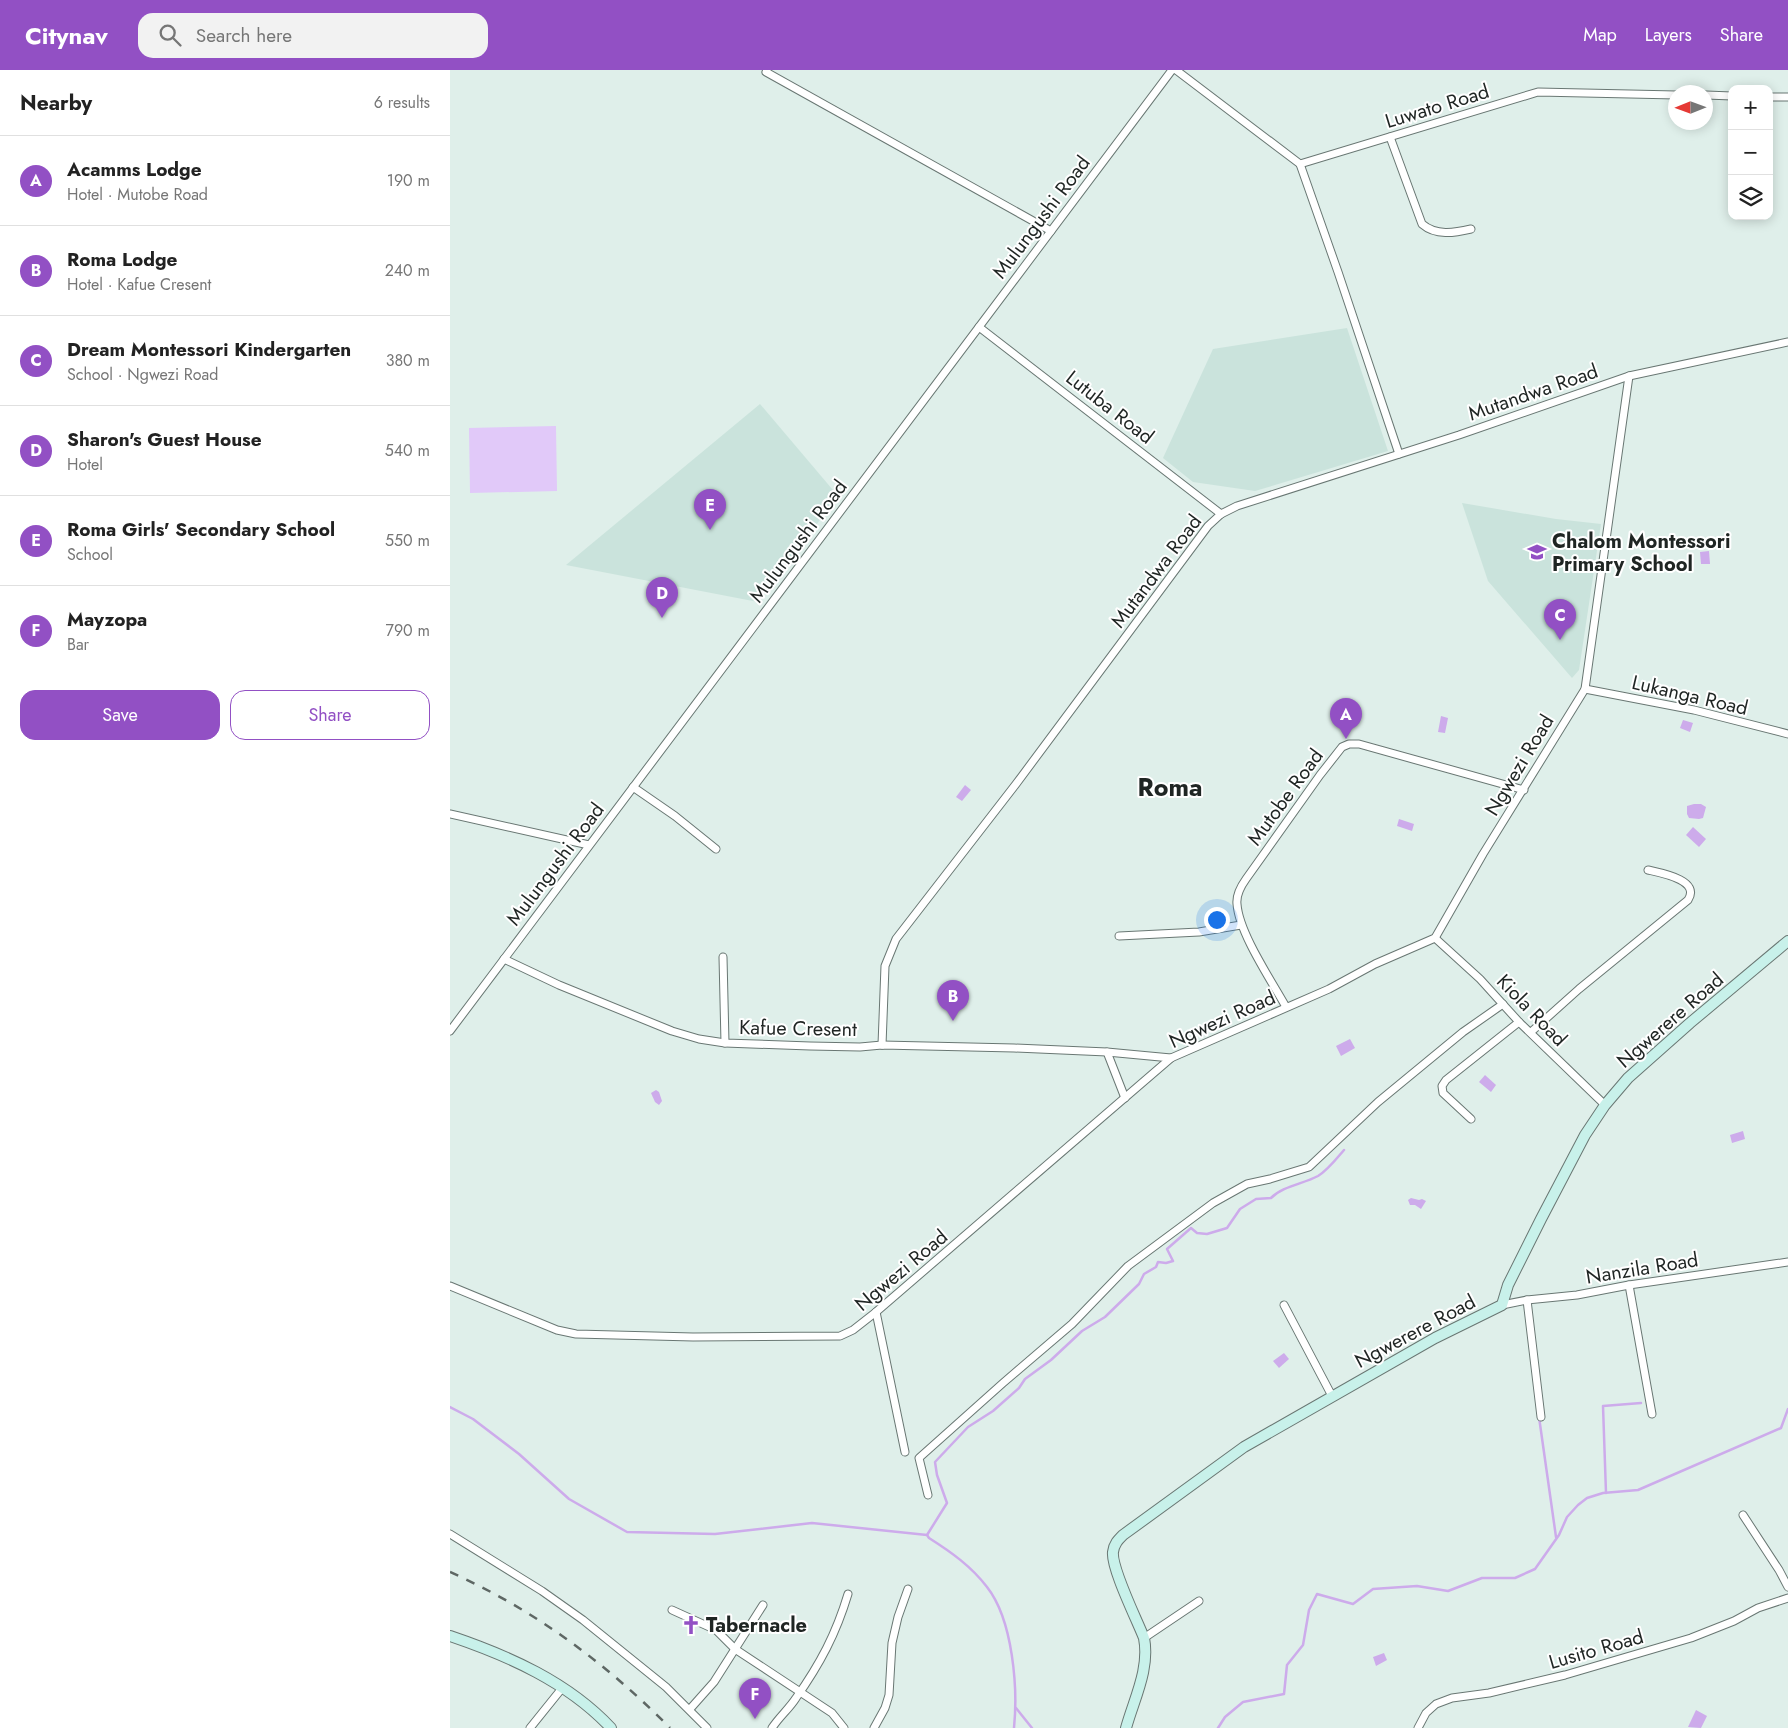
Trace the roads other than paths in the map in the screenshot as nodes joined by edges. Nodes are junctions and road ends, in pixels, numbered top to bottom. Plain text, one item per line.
1 (1172, 70) edge
2 (1176, 70) edge
3 (765, 71) edge
4 (1668, 95) edge
5 (1713, 96) edge
6 (1728, 96) edge
7 (1773, 97) edge
8 (1788, 97) edge
9 (1390, 137) junction
10 (1300, 164) junction
11 (1472, 229) dead end
12 (1050, 231) junction
13 (979, 327) junction
14 (1788, 342) edge
15 (1629, 376) junction
16 (1399, 454) junction
17 (1221, 514) junction
18 (1585, 689) junction
19 (1788, 734) edge
20 (633, 787) junction
21 (1524, 790) junction
22 (450, 814) edge
23 (589, 845) junction
24 (716, 850) dead end
25 (1648, 870) dead end
26 (1241, 924) junction
27 (1119, 936) dead end
28 (1435, 938) junction
29 (1788, 942) edge
30 (723, 957) dead end
31 (504, 959) junction
32 (1503, 1004) junction
33 (1286, 1008) junction
34 (1519, 1022) junction
35 (450, 1031) edge
36 (1531, 1032) junction
37 (725, 1043) junction
38 (882, 1045) junction
39 (1106, 1052) junction
40 (1171, 1058) junction
41 (1125, 1098) junction
42 (1604, 1105) junction
43 (1470, 1119) dead end
44 (1788, 1262) edge
45 (1629, 1285) junction
46 (450, 1286) edge
47 (1527, 1300) junction
48 (1284, 1305) dead end
49 (1502, 1305) junction
50 (876, 1312) junction
51 (1332, 1396) junction
52 (1652, 1414) dead end
53 (1541, 1416) dead end
54 (905, 1452) dead end
55 (928, 1494) dead end
56 (1743, 1515) dead end
57 (450, 1534) edge
58 (1788, 1587) edge
59 (908, 1589) dead end
60 (848, 1594) dead end
61 (1788, 1598) edge
62 (1199, 1601) dead end
63 (763, 1605) dead end
64 (672, 1610) dead end
65 (450, 1636) edge
66 (1144, 1638) junction
67 (735, 1649) junction
68 (563, 1687) junction
69 (800, 1692) junction
70 (690, 1709) junction
71 (530, 1728) edge
72 (611, 1728) edge
73 (707, 1728) edge
74 (772, 1728) edge
75 (844, 1728) edge
76 (874, 1728) edge
77 (1126, 1728) edge
78 (1418, 1728) edge

1 - 12 street, Mulungushi Road
2 - 10 street
3 - 12 street
4 - 9 street, Luwato Road
5 - 6 street
7 - 8 street
9 - 10 street, Luwato Road
9 - 11 street
10 - 16 street
12 - 13 street, Mulungushi Road
13 - 17 street, Lutuba Road
13 - 20 street, Mulungushi Road
14 - 15 street, Mutandwa Road
15 - 16 street, Mutandwa Road
15 - 18 street, Ngwezi Road
16 - 17 street, Mutandwa Road
17 - 38 street, Mutandwa Road
18 - 19 street, Lukanga Road
18 - 21 street, Ngwezi Road
20 - 23 street, Mulungushi Road
20 - 24 street
21 - 26 street, Mutobe Road
21 - 28 street, Ngwezi Road
22 - 23 street
23 - 31 street, Mulungushi Road
25 - 36 street
26 - 27 street
26 - 33 street, Mutobe Road
28 - 32 street, Kiola Road
28 - 33 street, Ngwezi Road
29 - 42 street, Ngwerere Road
30 - 37 street
31 - 35 street, Mulungushi Road
31 - 37 street, Kafue Cresent
32 - 34 street, Kiola Road
32 - 55 street
33 - 40 street, Ngwezi Road
34 - 36 street, Kiola Road
34 - 43 street
36 - 42 street, Kiola Road
37 - 38 street, Kafue Cresent
38 - 39 street, Kafue Cresent
39 - 40 street, Kafue Cresent
39 - 41 street
40 - 41 street, Ngwezi Road
41 - 50 street, Ngwezi Road
42 - 49 street, Ngwerere Road
44 - 45 street, Nanzila Road
45 - 47 street, Nanzila Road
45 - 52 street
46 - 50 street, Ngwezi Road
47 - 49 street, Nanzila Road
47 - 53 street
48 - 51 street
49 - 51 street, Ngwerere Road
50 - 54 street
51 - 66 street, Ngwerere Road
56 - 58 street
57 - 70 street
59 - 76 street
60 - 69 street
61 - 78 street, Lusito Road
62 - 66 street
63 - 67 street
64 - 67 street
65 - 68 street
66 - 77 street, Ngwerere Road
67 - 69 street
67 - 70 street
68 - 71 street
68 - 72 street
69 - 74 street
69 - 75 street
70 - 73 street

